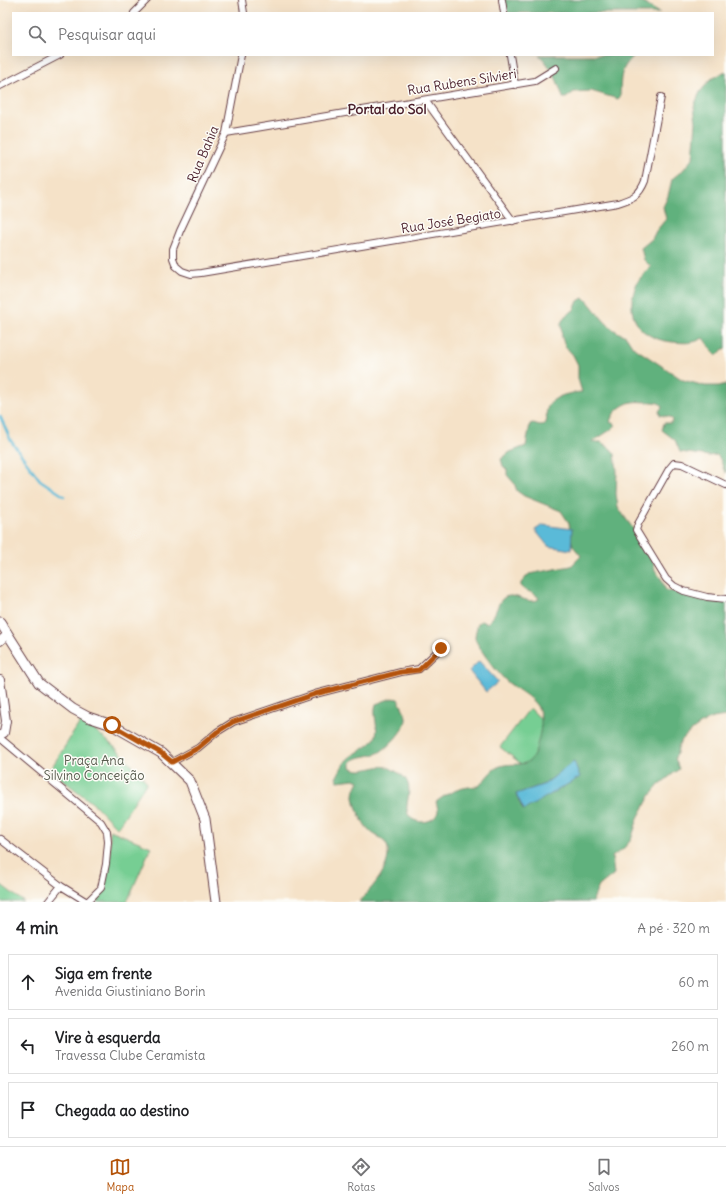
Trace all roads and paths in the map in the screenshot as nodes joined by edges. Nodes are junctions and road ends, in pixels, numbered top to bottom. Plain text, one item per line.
1 (148, 0) edge
2 (242, 0) edge
3 (502, 0) edge
4 (135, 12) edge
5 (244, 12) edge
6 (504, 12) edge
7 (58, 56) edge
8 (241, 56) edge
9 (510, 56) edge
10 (556, 68) dead end
11 (515, 85) junction
12 (0, 86) edge
13 (661, 97) dead end
14 (425, 100) junction
15 (226, 133) junction
16 (513, 221) junction
17 (173, 258) joint
18 (726, 485) edge
19 (726, 599) edge
20 (0, 622) edge
21 (4, 638) edge
22 (441, 648) dead end
23 (0, 680) edge
24 (0, 737) edge
25 (172, 762) junction
26 (0, 839) edge
27 (61, 886) junction
28 (48, 902) edge
29 (87, 902) edge
30 (216, 902) edge

1 - 4 street
2 - 5 street
3 - 6 street
7 - 12 street
8 - 15 street, Rua Bahia
9 - 11 street
10 - 11 street, Rua Rubens Silvieri
11 - 14 street, Rua Rubens Silvieri
13 - 16 street, Rua José Begiato
14 - 15 street, Rua Rubens Silvieri
14 - 16 street
15 - 17 street, Rua Bahia
16 - 17 street, Rua José Begiato
18 - 19 street
20 - 21 main road
21 - 25 main road
22 - 25 street
23 - 24 street
24 - 29 street
25 - 30 main road
26 - 27 street
27 - 28 street
27 - 29 street

